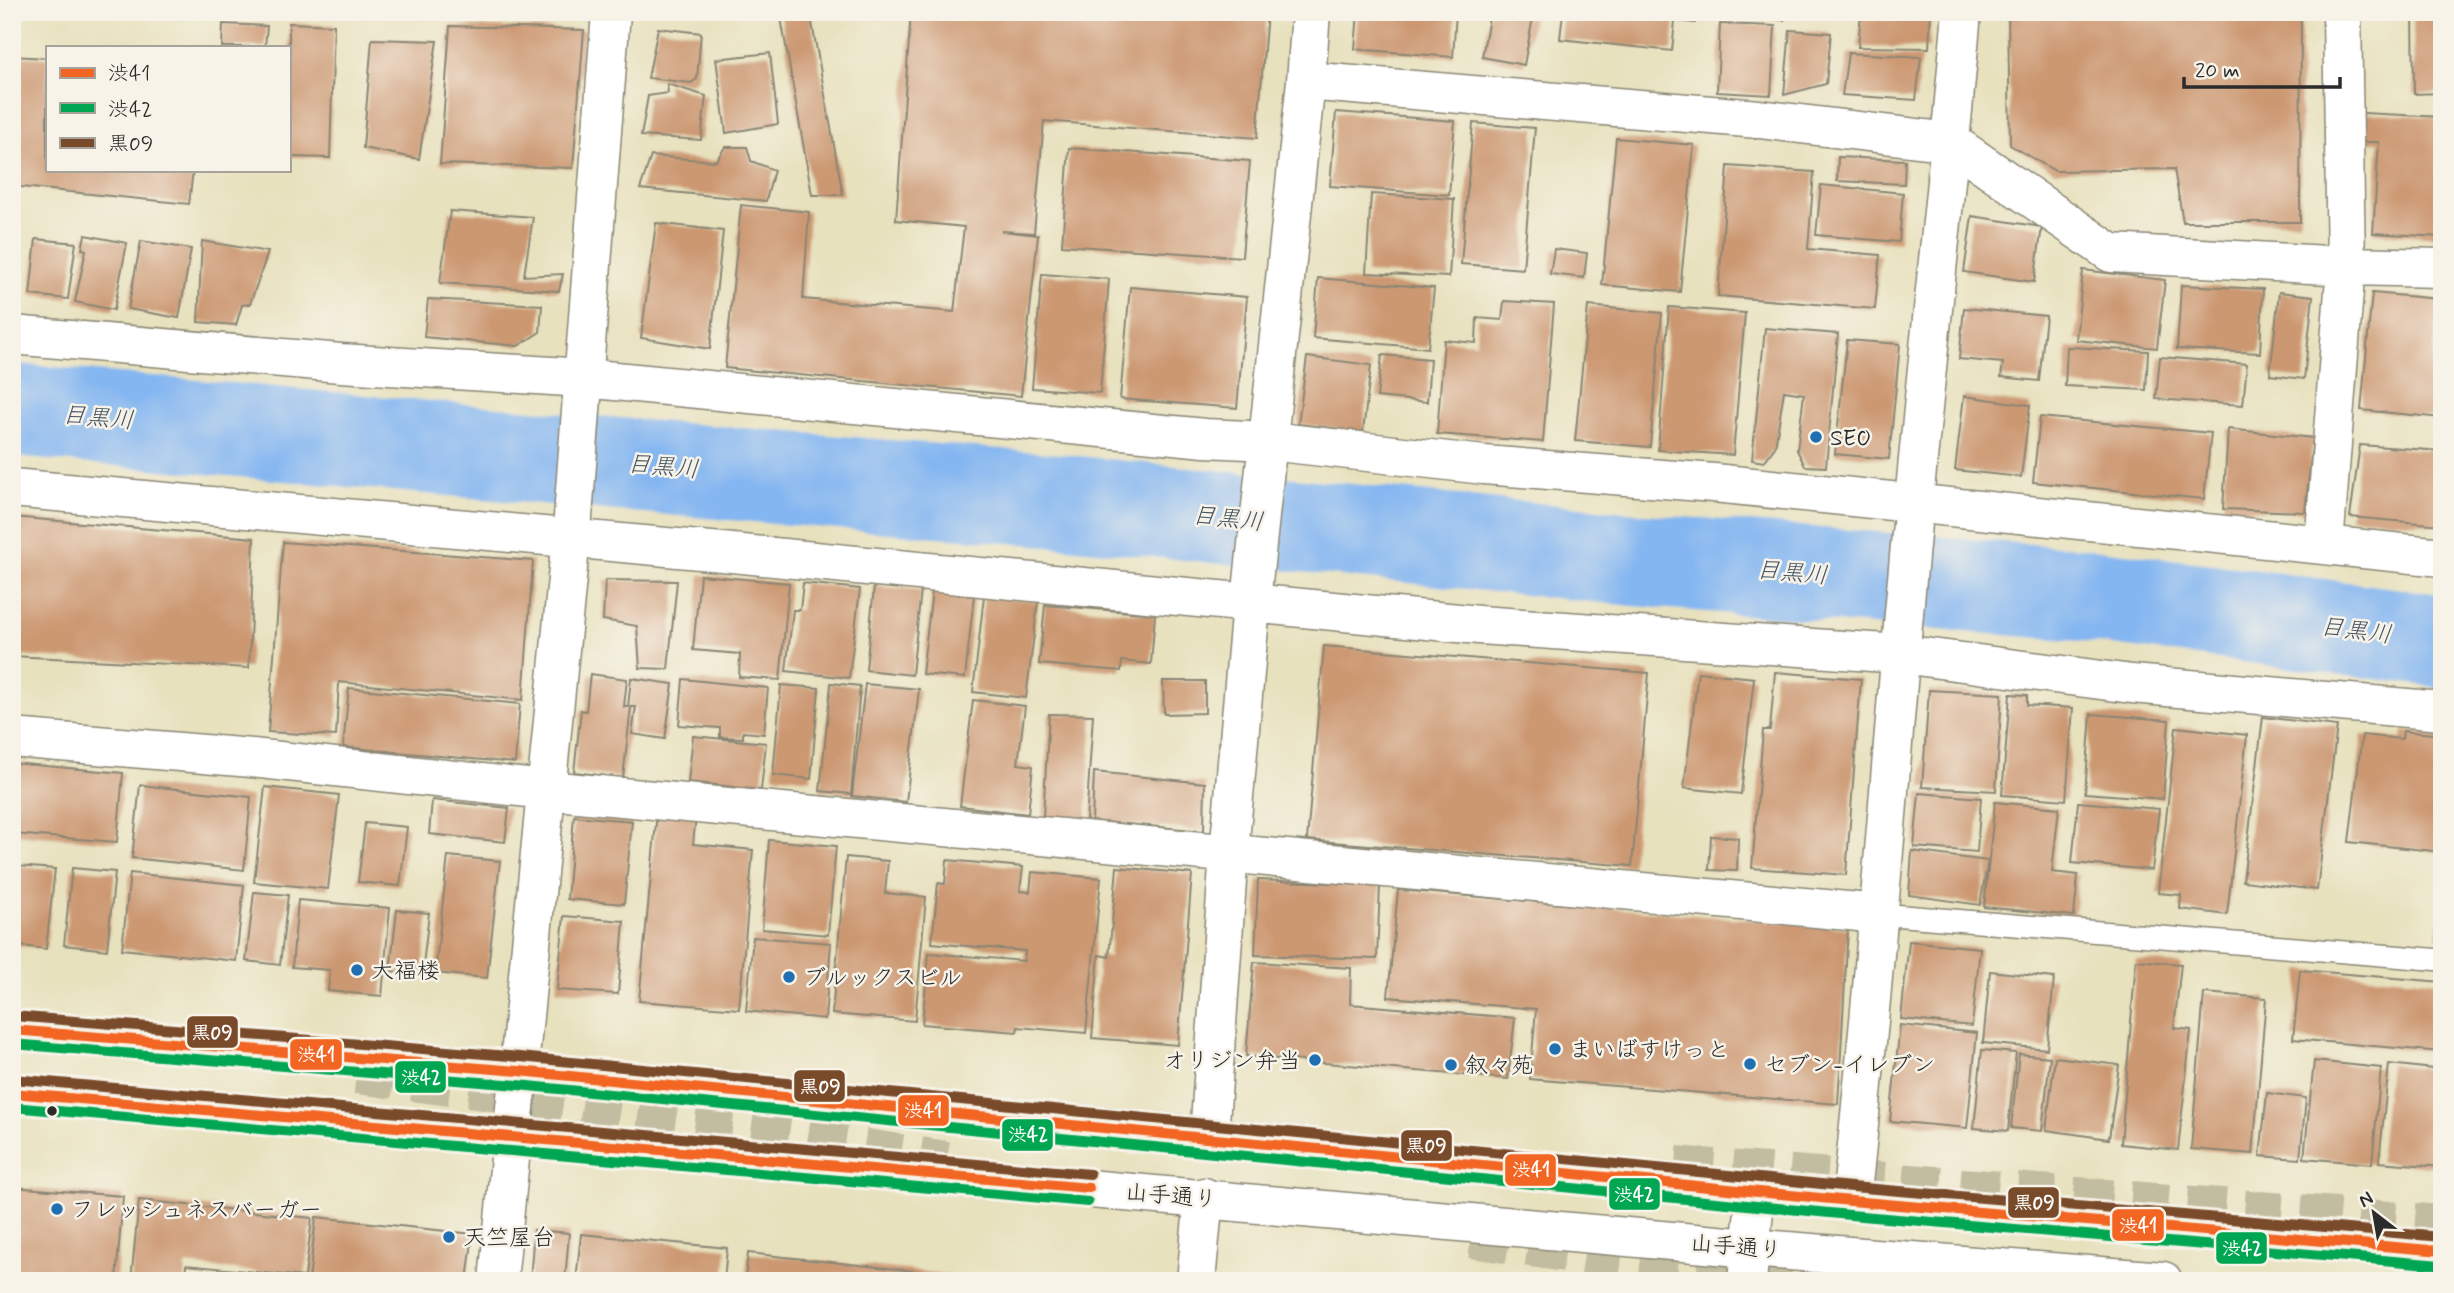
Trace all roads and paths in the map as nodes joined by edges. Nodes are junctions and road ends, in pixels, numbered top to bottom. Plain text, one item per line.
1 (611, 12) edge
2 (1311, 12) edge
3 (1962, 12) edge
4 (2342, 12) edge
5 (1306, 81) junction
6 (1951, 142) junction
7 (2346, 266) junction
8 (2442, 268) edge
9 (12, 335) edge
10 (583, 389) junction
11 (1267, 452) junction
12 (12, 488) edge
13 (1913, 515) junction
14 (572, 528) junction
15 (2324, 545) junction
16 (2442, 556) edge
17 (1252, 592) junction
18 (1902, 645) junction
19 (2442, 711) edge
20 (12, 738) edge
21 (546, 790) junction
22 (1229, 853) junction
23 (1881, 914) junction
24 (2442, 960) edge
25 (12, 1030) edge
26 (519, 1071) junction
27 (12, 1093) edge
28 (1209, 1137) junction
29 (511, 1138) junction
30 (1756, 1191) junction
31 (1204, 1197) junction
32 (1851, 1201) junction
33 (2442, 1251) edge
34 (1749, 1264) edge
35 (498, 1281) edge
36 (1196, 1281) edge
37 (2163, 1281) edge

1 - 10 street
2 - 5 street
3 - 6 street
4 - 7 street
5 - 6 street
5 - 11 street
6 - 7 street
6 - 13 street
7 - 8 street
7 - 15 street
9 - 10 street
10 - 11 street
10 - 14 street
11 - 13 street
11 - 17 street
12 - 14 street
13 - 15 street
13 - 18 street
14 - 17 street
14 - 21 street
15 - 16 street
17 - 18 street
17 - 22 street
18 - 19 street
18 - 23 street
20 - 21 street
21 - 22 street
21 - 26 street
22 - 23 street
22 - 28 street
23 - 24 lane
23 - 32 street
25 - 26 street
26 - 28 street
26 - 29 street
27 - 29 street, 山手通り
28 - 30 street
29 - 31 street, 山手通り
29 - 35 street
30 - 32 street
30 - 34 street
31 - 34 street, 山手通り
31 - 36 street
32 - 33 street
34 - 37 street, 山手通り

